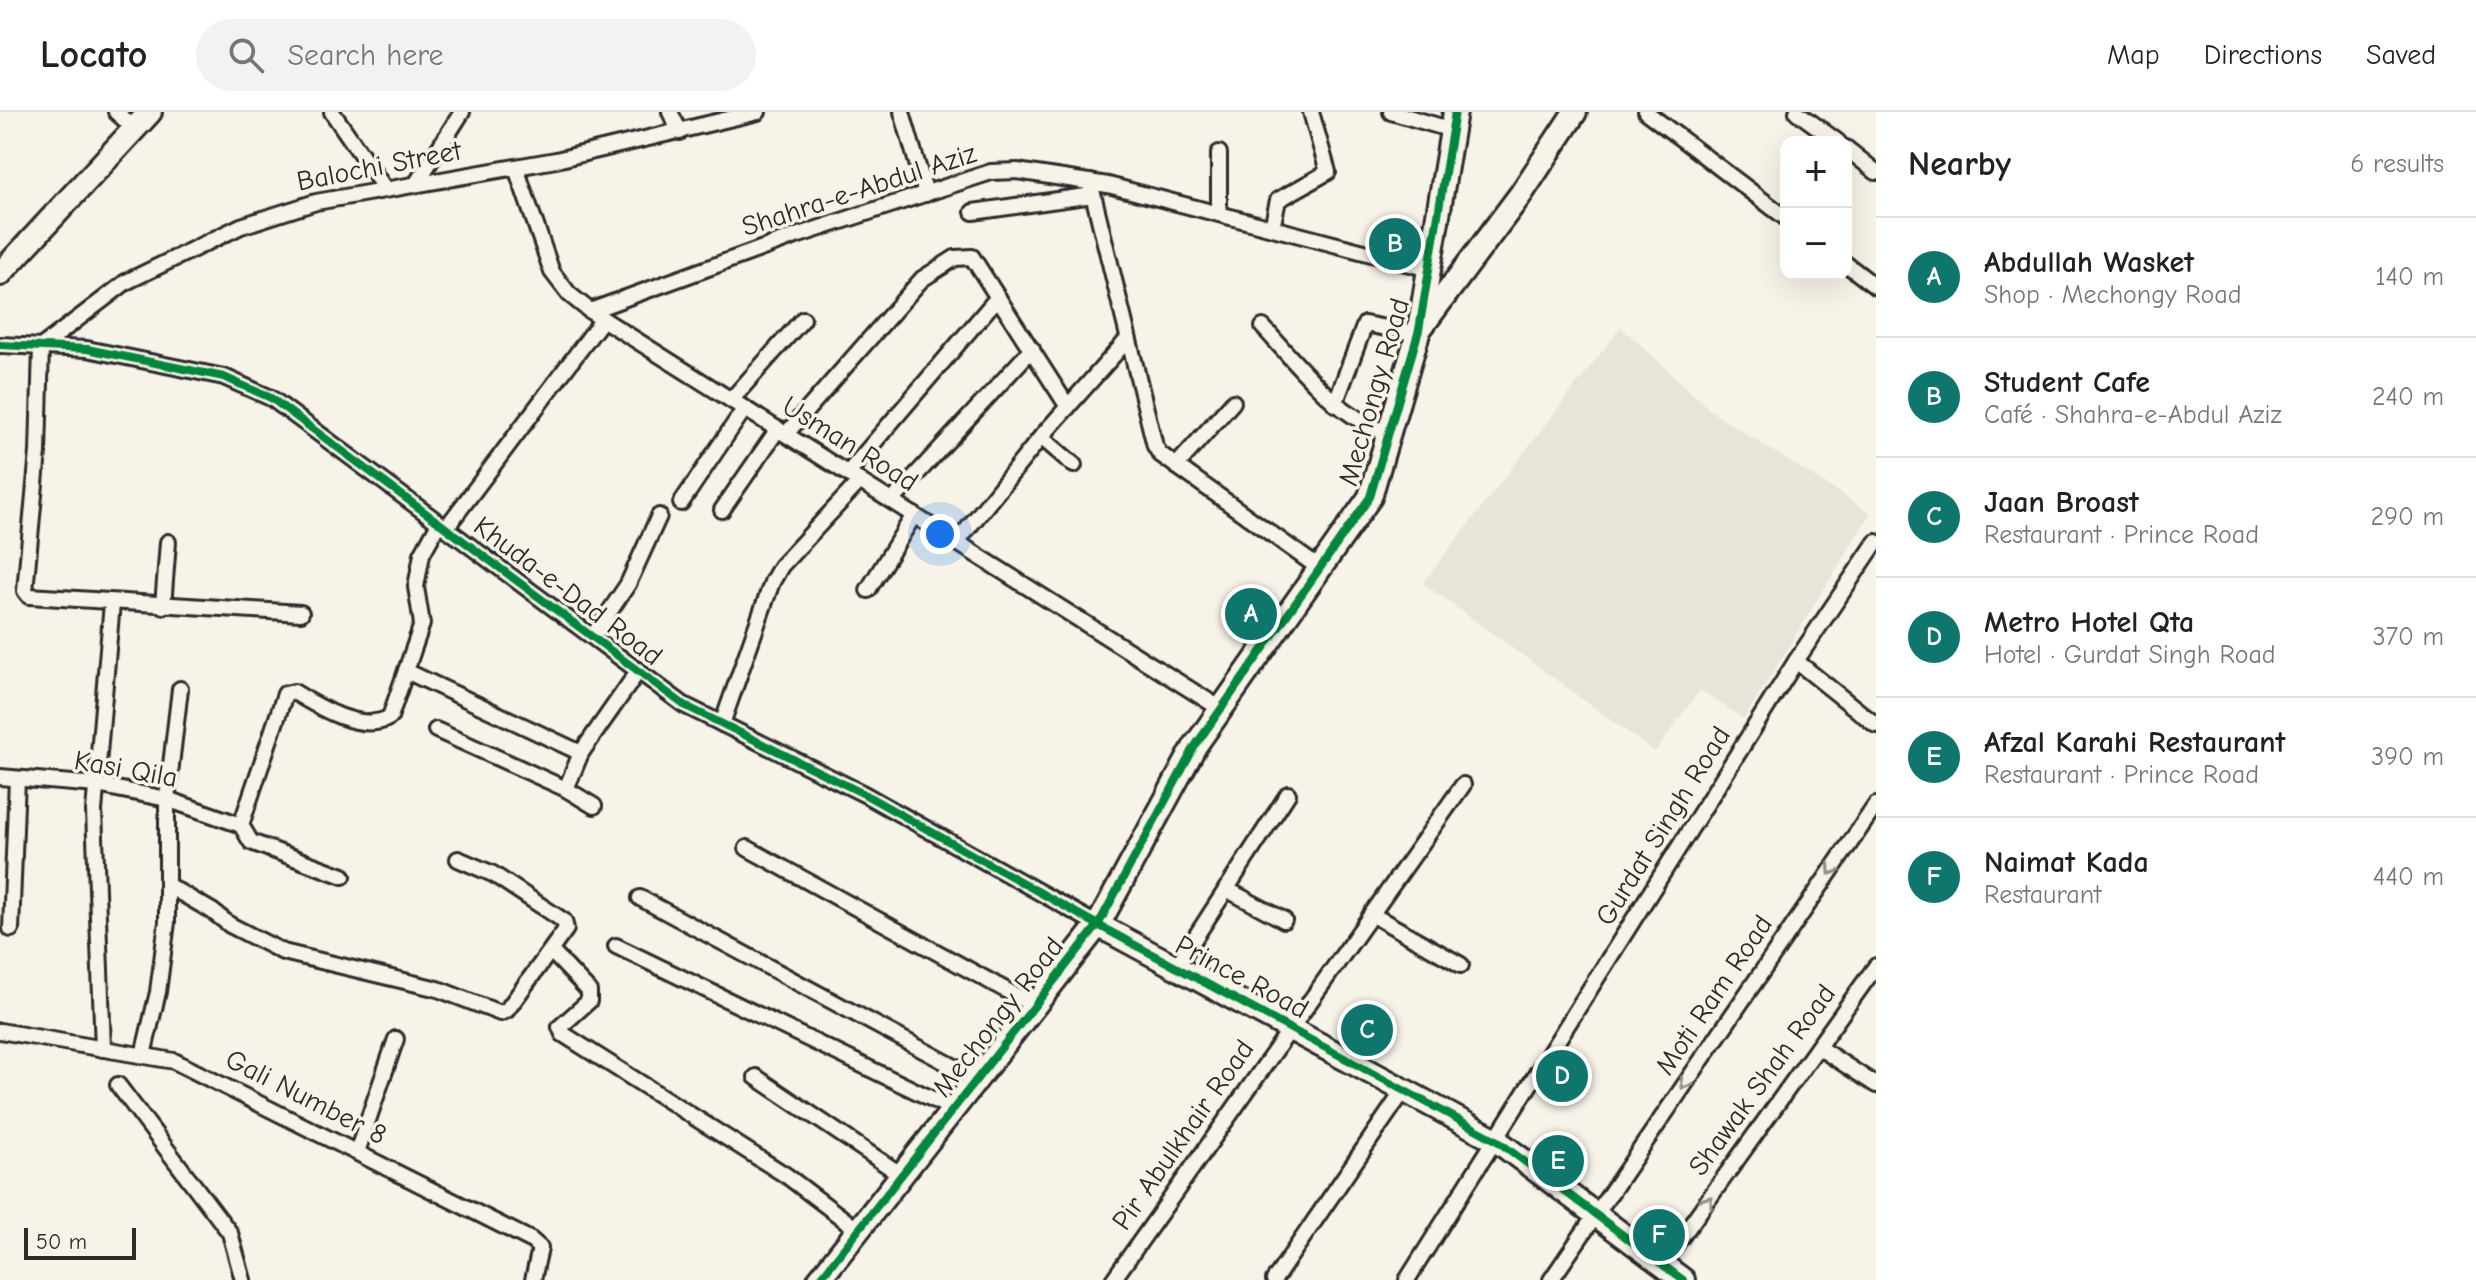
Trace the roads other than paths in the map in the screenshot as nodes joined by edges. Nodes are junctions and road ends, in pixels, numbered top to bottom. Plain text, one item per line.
1 (116, 112) edge
2 (332, 112) edge
3 (462, 112) edge
4 (670, 112) edge
5 (758, 112) edge
6 (902, 112) edge
7 (1311, 112) edge
8 (1391, 112) edge
9 (1575, 112) edge
10 (1646, 112) edge
11 (1797, 112) edge
12 (142, 120) edge
13 (1454, 121) edge
14 (680, 132) junction
15 (1830, 136) edge
16 (1219, 153) dead end
17 (1852, 153) edge
18 (516, 168) junction
19 (1876, 172) edge
20 (416, 184) junction
21 (385, 189) junction
22 (1091, 189) junction
23 (926, 194) junction
24 (973, 212) dead end
25 (1219, 213) junction
26 (1780, 213) edge
27 (1272, 228) junction
28 (1429, 269) junction
29 (1852, 269) edge
30 (0, 274) edge
31 (1876, 287) edge
32 (998, 297) junction
33 (597, 315) junction
34 (803, 319) dead end
35 (1263, 327) dead end
36 (1418, 332) junction
37 (1127, 340) junction
38 (0, 345) edge
39 (41, 347) junction
40 (1032, 349) junction
41 (731, 400) junction
42 (1233, 402) dead end
43 (1335, 404) junction
44 (1068, 407) junction
45 (745, 408) junction
46 (782, 432) junction
47 (1388, 433) junction
48 (1041, 437) junction
49 (1074, 465) dead end
50 (1176, 466) junction
51 (854, 477) junction
52 (892, 501) junction
53 (681, 503) dead end
54 (722, 510) dead end
55 (914, 515) junction
56 (659, 516) dead end
57 (442, 525) junction
58 (168, 542) dead end
59 (957, 542) junction
60 (1876, 542) edge
61 (1319, 568) junction
62 (868, 590) dead end
63 (112, 603) junction
64 (163, 606) junction
65 (301, 613) dead end
66 (593, 636) junction
67 (1796, 661) junction
68 (639, 670) junction
69 (406, 671) junction
70 (180, 689) dead end
71 (1221, 709) junction
72 (722, 724) junction
73 (1876, 725) edge
74 (436, 730) dead end
75 (581, 753) junction
76 (0, 777) edge
77 (17, 779) junction
78 (97, 785) junction
79 (1463, 785) dead end
80 (566, 789) junction
81 (1288, 794) dead end
82 (167, 799) junction
83 (1876, 805) edge
84 (594, 806) dead end
85 (241, 825) junction
86 (747, 848) dead end
87 (458, 859) dead end
88 (343, 876) dead end
89 (167, 885) junction
90 (1226, 889) junction
91 (640, 898) dead end
92 (1371, 914) junction
93 (1284, 920) dead end
94 (1098, 925) junction
95 (11, 929) dead end
96 (616, 946) dead end
97 (552, 952) junction
98 (1461, 965) dead end
99 (1876, 966) edge
100 (1176, 967) junction
101 (1033, 1005) junction
102 (1290, 1029) junction
103 (0, 1031) edge
104 (396, 1039) dead end
105 (1818, 1047) junction
106 (103, 1049) junction
107 (143, 1055) junction
108 (756, 1077) dead end
109 (977, 1079) junction
110 (118, 1085) dead end
111 (1876, 1085) edge
112 (1404, 1090) junction
113 (953, 1109) junction
114 (1496, 1140) junction
115 (357, 1152) junction
116 (900, 1174) junction
117 (1596, 1214) junction
118 (858, 1230) junction
119 (1662, 1264) junction
120 (243, 1280) edge
121 (533, 1280) edge
122 (819, 1280) edge
123 (1113, 1280) edge
124 (1274, 1280) edge
125 (1407, 1280) edge
126 (1551, 1280) edge
127 (1683, 1280) edge

1 - 12 street
2 - 21 street
3 - 20 street
4 - 14 street
5 - 14 street, Balochi Street
6 - 23 street
7 - 27 street
8 - 13 street
9 - 36 street
10 - 26 street
11 - 15 street
12 - 30 street
13 - 28 street, Mechongy Road
14 - 18 street, Balochi Street
16 - 25 street
17 - 19 street
18 - 20 street, Balochi Street
18 - 33 street, Usman Road
20 - 21 street, Balochi Street
21 - 39 street, Balochi Street
22 - 23 street, Shahra-e-Abdul Aziz
22 - 24 street
22 - 25 street, Shahra-e-Abdul Aziz
22 - 37 street
23 - 33 street, Shahra-e-Abdul Aziz
25 - 27 street, Shahra-e-Abdul Aziz
27 - 28 street, Shahra-e-Abdul Aziz
28 - 36 street, Mechongy Road
29 - 31 street
32 - 40 street
32 - 46 street
32 - 51 street
33 - 41 street, Usman Road
33 - 57 street
34 - 41 street
35 - 43 street
36 - 43 street
36 - 47 street, Mechongy Road
37 - 44 street
37 - 50 street
38 - 39 street, Khuda-e-Dad Road
39 - 57 street, Khuda-e-Dad Road
39 - 63 street
40 - 44 street
40 - 52 street
41 - 45 street, Usman Road
42 - 50 street
43 - 47 street
44 - 48 street
45 - 46 street, Usman Road
45 - 53 street
46 - 51 street, Usman Road
46 - 54 street
47 - 61 street, Mechongy Road
48 - 49 street
48 - 59 street
50 - 61 street
51 - 52 street, Usman Road
51 - 72 street
52 - 55 street, Usman Road
55 - 59 street, Usman Road
55 - 62 street
56 - 66 street
57 - 66 street, Khuda-e-Dad Road
57 - 69 street
58 - 64 street
59 - 71 street, Usman Road
60 - 67 street, Gurdat Singh Road
61 - 71 street, Mechongy Road
63 - 64 street
63 - 78 street
64 - 65 street
66 - 68 street, Khuda-e-Dad Road
67 - 73 street
67 - 114 street, Gurdat Singh Road
68 - 72 street, Khuda-e-Dad Road
68 - 75 street
69 - 75 street
69 - 85 street
70 - 82 street
71 - 94 street, Mechongy Road
72 - 94 street, Khuda-e-Dad Road
74 - 80 street
75 - 80 street
76 - 77 street, Kasi Qila
77 - 78 street, Kasi Qila
77 - 95 street
78 - 82 street, Kasi Qila
78 - 106 street
79 - 92 street, Pir Abulkhair Road
80 - 84 street
81 - 90 street
82 - 85 street, Kasi Qila
82 - 89 street
83 -> 117 street, Moti Ram Road
85 - 88 street
86 - 101 street
87 - 97 street
89 - 97 street
89 - 107 street
90 - 93 street
90 - 100 street
91 - 109 street
92 - 98 street
92 - 102 street, Pir Abulkhair Road
94 - 100 street, Prince Road
94 - 101 street, Mechongy Road
96 - 113 street
97 - 118 street
99 - 105 street, Shawak Shah Road
100 - 102 street, Prince Road
101 - 109 street, Mechongy Road
102 - 112 street, Prince Road
102 - 123 street, Pir Abulkhair Road
103 - 106 street, Gali Number 8
104 - 115 street
105 - 111 street
119 -> 105 street, Shawak Shah Road
106 - 107 street, Gali Number 8
107 - 115 street, Gali Number 8
108 - 116 street
109 - 113 street, Mechongy Road
110 - 120 street
112 - 114 street, Prince Road
112 - 124 street
113 - 116 street, Mechongy Road
114 - 117 street, Prince Road
114 - 125 street, Gurdat Singh Road
115 - 121 street, Gali Number 8
116 - 118 street, Mechongy Road
117 - 119 street, Prince Road
117 - 126 street, Moti Ram Road
118 - 122 street, Mechongy Road
119 - 127 street, Prince Road

